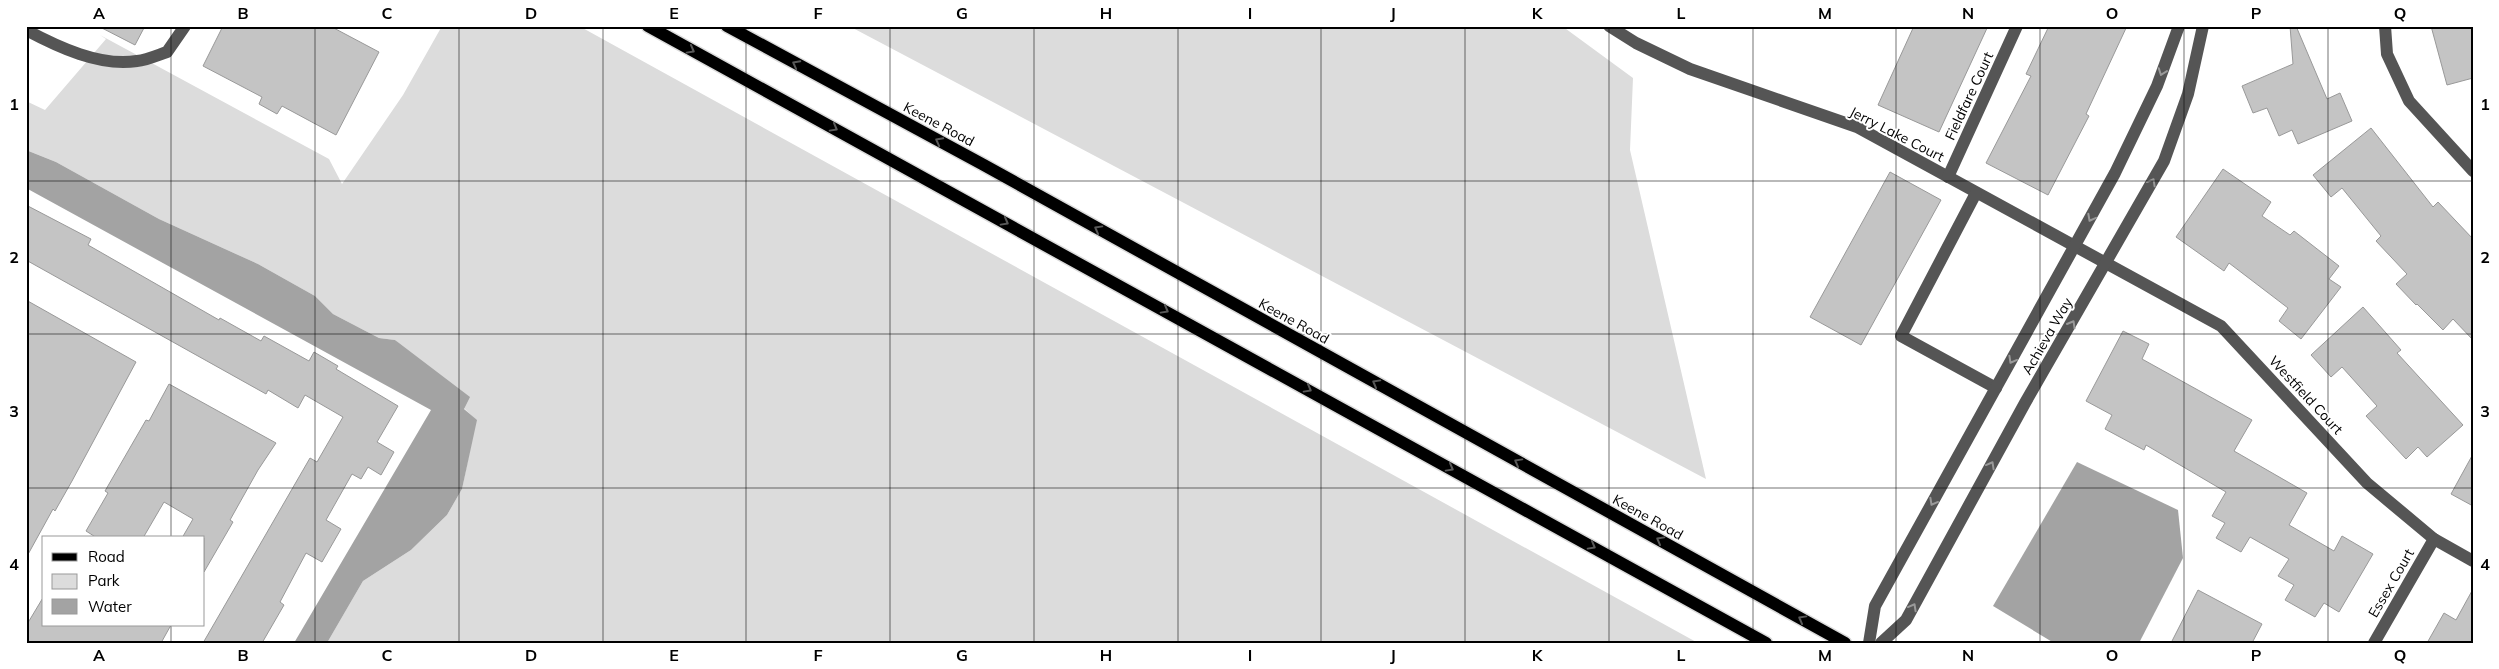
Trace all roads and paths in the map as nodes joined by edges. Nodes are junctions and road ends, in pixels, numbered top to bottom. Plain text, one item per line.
1 (185, 26) edge
2 (648, 26) edge
3 (727, 26) edge
4 (1609, 26) edge
5 (2017, 26) edge
6 (2179, 26) edge
7 (2203, 26) edge
8 (2385, 26) edge
9 (26, 30) edge
10 (2473, 171) edge
11 (1948, 177) junction
12 (1976, 193) junction
13 (2076, 246) junction
14 (2108, 262) junction
15 (1996, 388) junction
16 (2434, 539) junction
17 (2473, 560) edge
18 (1766, 643) edge
19 (1845, 643) edge
20 (1869, 643) edge
21 (1881, 643) edge
22 (2374, 643) edge

1 - 9 street
2 -> 18 main road
19 -> 3 main road, Keene Road
4 - 11 street, Jerry Lake Court
5 - 11 street, Fieldfare Court
6 -> 13 street, Achieva Way
14 -> 7 street, Achieva Way
8 - 10 street
11 - 12 street, Jerry Lake Court
12 - 13 street, Jerry Lake Court
12 - 15 street
13 - 14 street, Jerry Lake Court
13 -> 15 street, Achieva Way
14 - 16 street, Westfield Court
21 -> 14 street, Achieva Way
15 -> 20 street, Achieva Way
16 - 17 street, Westfield Court
16 - 22 street, Essex Court

